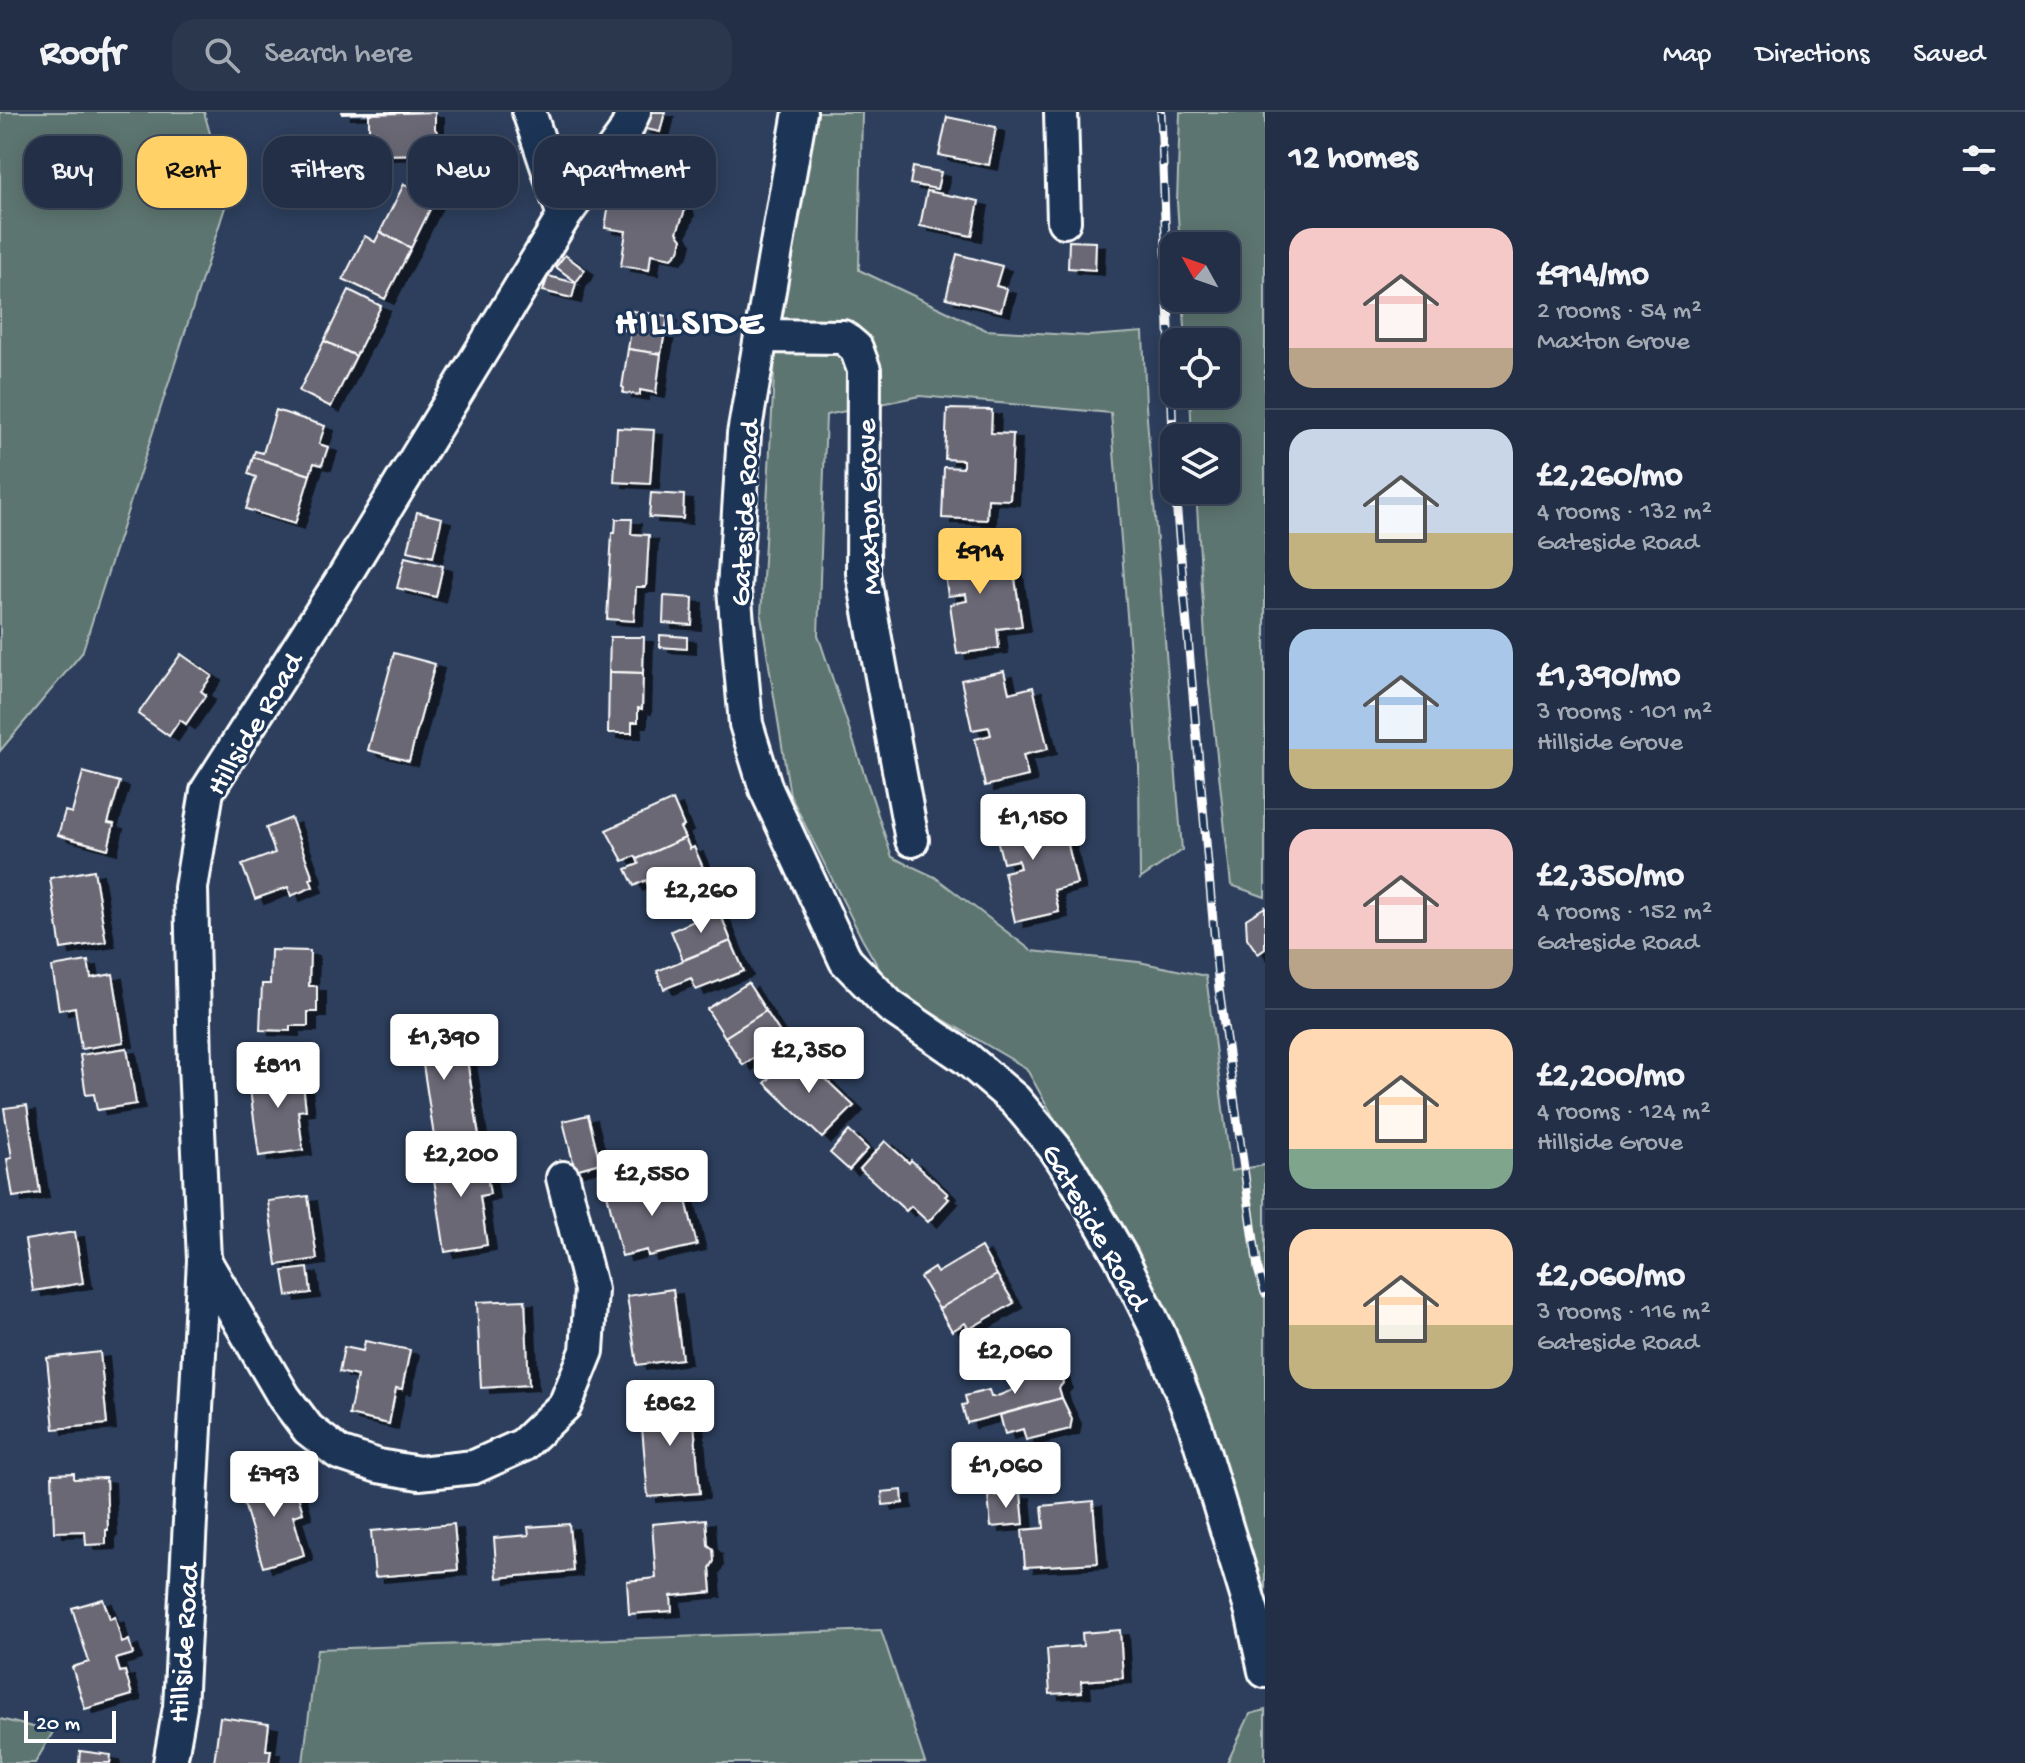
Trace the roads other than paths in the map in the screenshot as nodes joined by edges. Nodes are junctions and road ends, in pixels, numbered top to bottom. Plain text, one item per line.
1 (529, 112) edge
2 (634, 112) edge
3 (800, 112) edge
4 (1061, 112) edge
5 (564, 216) junction
6 (1064, 221) dead end
7 (762, 336) junction
8 (900, 821) dead end
9 (563, 1178) dead end
10 (204, 1260) junction
11 (1265, 1671) edge
12 (170, 1763) edge

1 - 5 street
2 - 5 street, Hillside Road
3 - 7 street, Gateside Road
4 - 6 street
5 - 10 street, Hillside Road
7 - 8 street, Maxton Grove
7 - 11 street, Gateside Road
9 - 10 street
10 - 12 street, Hillside Road

